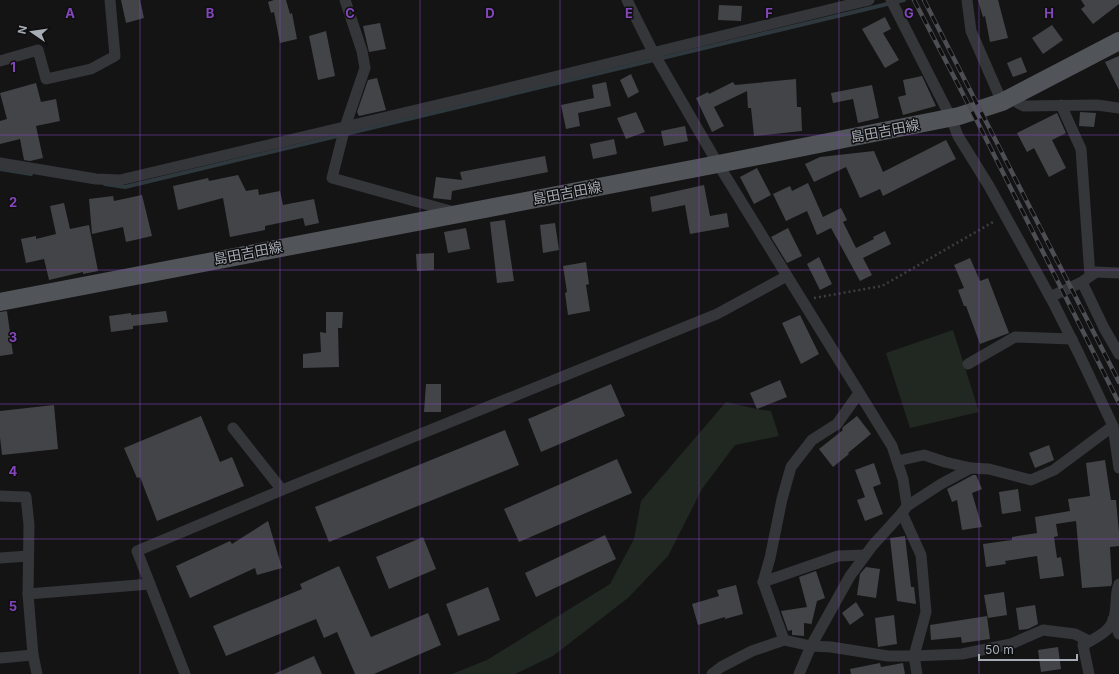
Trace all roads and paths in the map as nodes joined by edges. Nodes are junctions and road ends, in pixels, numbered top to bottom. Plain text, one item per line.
1 (110, 0) edge
2 (345, 0) edge
3 (627, 0) edge
4 (869, 0) edge
5 (891, 0) edge
6 (967, 0) edge
7 (1119, 41) edge
8 (653, 52) junction
9 (0, 61) edge
10 (1007, 99) junction
11 (1061, 105) junction
12 (1119, 108) edge
13 (951, 118) junction
14 (345, 127) junction
15 (0, 163) edge
16 (718, 164) junction
17 (458, 214) junction
18 (1005, 216) junction
19 (1119, 273) edge
20 (787, 276) junction
21 (1086, 279) junction
22 (1050, 297) junction
23 (802, 300) junction
24 (0, 302) edge
25 (1072, 339) junction
26 (1119, 354) edge
27 (968, 364) dead end
28 (859, 393) junction
29 (1113, 426) junction
30 (233, 428) dead end
31 (897, 461) junction
32 (971, 468) junction
33 (1119, 468) edge
34 (282, 490) junction
35 (0, 496) edge
36 (904, 510) junction
37 (865, 555) junction
38 (28, 556) junction
39 (0, 558) edge
40 (763, 582) junction
41 (150, 584) junction
42 (1119, 584) edge
43 (28, 594) junction
44 (1114, 619) junction
45 (1119, 634) edge
46 (784, 640) junction
47 (1089, 641) junction
48 (811, 646) junction
49 (34, 655) junction
50 (914, 656) junction
51 (0, 658) edge
52 (37, 674) edge
53 (185, 674) edge
54 (712, 674) edge
55 (800, 674) edge
56 (917, 674) edge
57 (1089, 674) edge

1 - 9 street
2 - 14 street
3 - 8 street
4 - 8 street
5 - 13 street
6 - 10 street
7 - 10 main road, 島田吉田線
8 - 14 street
8 - 16 street
10 - 11 street
10 - 13 main road, 島田吉田線
11 - 12 street
11 - 21 street
13 - 16 main road, 島田吉田線
13 - 18 street
14 - 15 street
14 - 17 street
16 - 17 main road, 島田吉田線
16 - 20 street
17 - 24 main road, 島田吉田線
18 - 22 street
18 - 23 path
19 - 21 street
20 - 23 street
20 - 34 street
21 - 22 street
21 - 26 street
22 - 25 street
23 - 28 street
25 - 27 street
25 - 29 street
28 - 31 street
28 - 40 street
29 - 32 street
29 - 33 street
30 - 34 street
31 - 32 street
31 - 36 street
32 - 36 street
34 - 41 street
35 - 38 street
36 - 37 street
36 - 50 street
37 - 40 street
37 - 48 street
38 - 39 street
38 - 43 street
40 - 46 street
41 - 43 street
41 - 53 street
42 - 44 street
43 - 49 street
44 - 45 street
44 - 47 street
46 - 48 street
46 - 54 street
47 - 50 street
47 - 57 street
48 - 50 street
48 - 55 street
49 - 51 street
49 - 52 street
50 - 56 street

